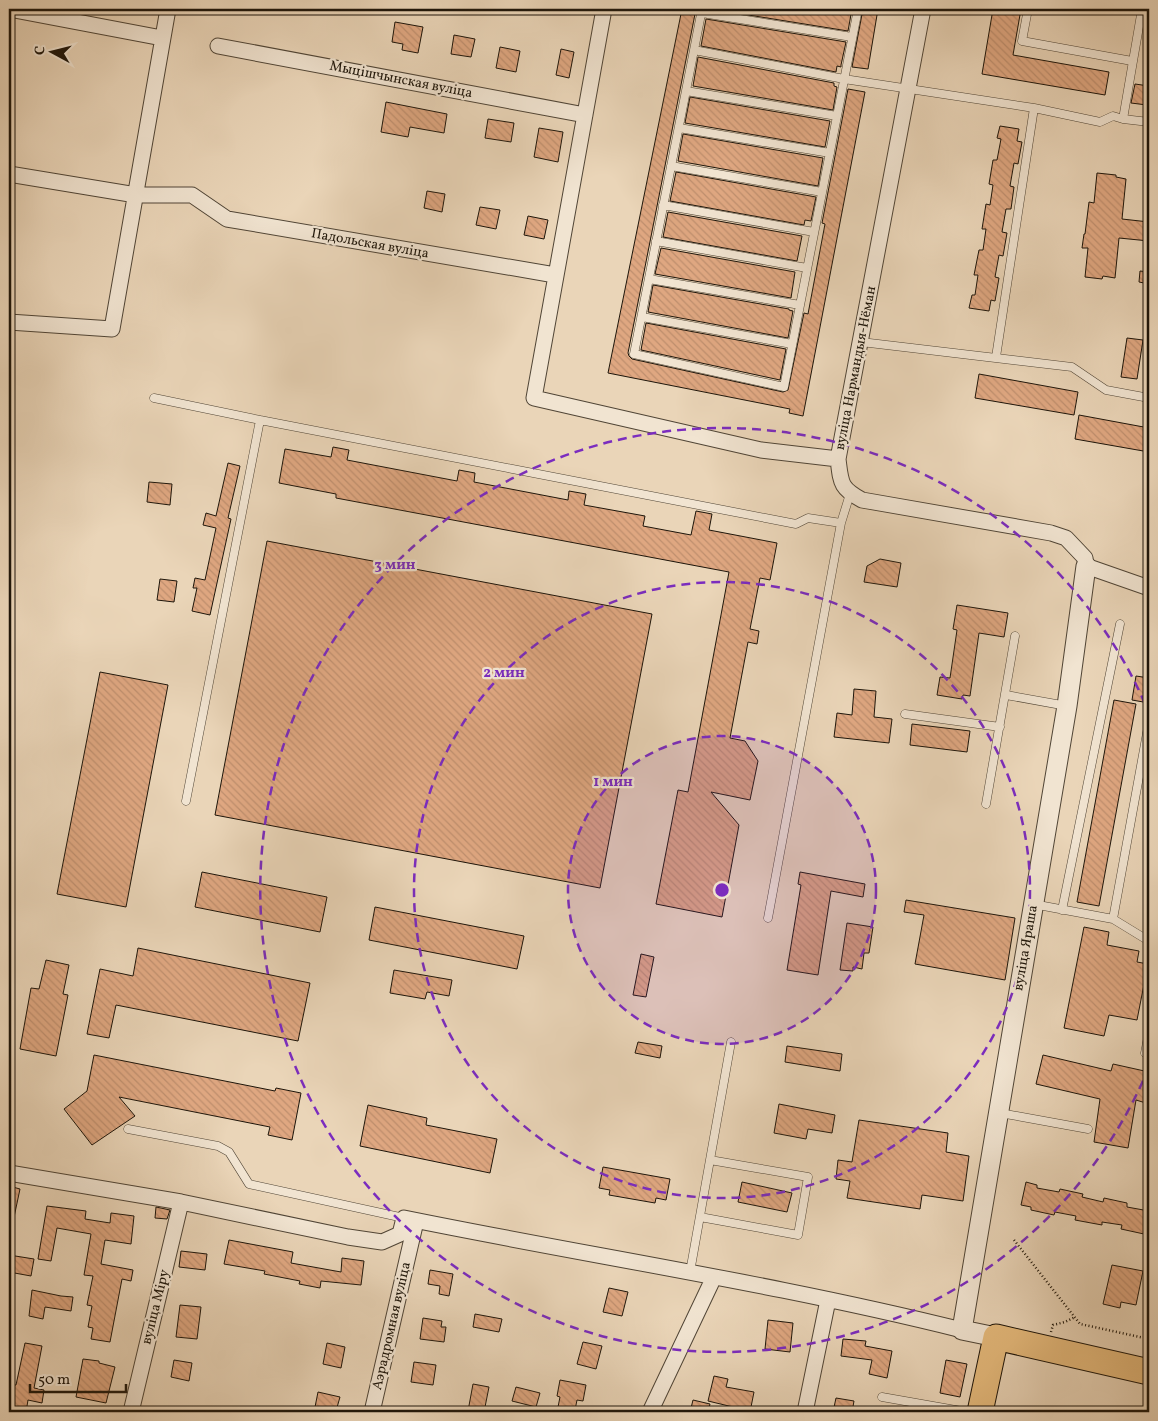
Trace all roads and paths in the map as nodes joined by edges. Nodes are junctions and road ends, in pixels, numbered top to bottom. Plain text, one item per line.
1 (168, 9) edge
2 (604, 9) edge
3 (858, 9) edge
4 (923, 9) edge
5 (1028, 9) edge
6 (1142, 9) edge
7 (9, 10) edge
8 (702, 11) edge
9 (852, 37) junction
10 (162, 38) junction
11 (218, 46) dead end
12 (694, 50) junction
13 (1132, 61) junction
14 (844, 79) junction
15 (908, 89) junction
16 (686, 91) junction
17 (1034, 108) junction
18 (585, 115) junction
19 (837, 116) junction
20 (1123, 119) junction
21 (1149, 122) edge
22 (679, 128) junction
23 (830, 153) junction
24 (671, 166) junction
25 (9, 174) edge
26 (822, 192) junction
27 (136, 195) junction
28 (664, 206) junction
29 (814, 232) junction
30 (656, 242) junction
31 (807, 268) junction
32 (555, 275) junction
33 (649, 279) junction
34 (800, 305) junction
35 (642, 316) junction
36 (9, 322) edge
37 (861, 342) junction
38 (792, 344) junction
39 (996, 357) junction
40 (154, 398) dead end
41 (1149, 398) edge
42 (260, 420) junction
43 (838, 459) junction
44 (850, 494) junction
45 (841, 522) junction
46 (1086, 566) junction
47 (1149, 588) edge
48 (1120, 624) dead end
49 (1015, 636) dead end
50 (1006, 695) junction
51 (1067, 706) junction
52 (904, 714) dead end
53 (1149, 722) edge
54 (1000, 727) junction
55 (186, 801) dead end
56 (986, 804) dead end
57 (1033, 904) junction
58 (1062, 910) junction
59 (768, 918) dead end
60 (1113, 919) junction
61 (1149, 941) edge
62 (1149, 1032) edge
63 (730, 1042) dead end
64 (1145, 1053) dead end
65 (998, 1113) junction
66 (128, 1129) dead end
67 (1088, 1129) dead end
68 (710, 1160) junction
69 (9, 1173) edge
70 (182, 1202) junction
71 (700, 1217) junction
72 (410, 1220) junction
73 (1014, 1240) dead end
74 (690, 1272) junction
75 (714, 1277) junction
76 (828, 1300) junction
77 (962, 1330) junction
78 (996, 1337) junction
79 (1149, 1339) edge
80 (1148, 1364) edge
81 (882, 1396) dead end
82 (131, 1412) edge
83 (372, 1412) edge
84 (650, 1412) edge
85 (806, 1412) edge
86 (967, 1412) edge
87 (980, 1412) edge

1 - 10 street
2 - 18 street
3 - 9 lane
4 - 15 street, вуліца Нармандыя-Нёман
5 - 13 lane
6 - 13 lane
7 - 10 street
8 - 9 lane
8 - 12 lane
9 - 14 lane
10 - 27 street
11 - 18 street, Мыцішчынская вуліца
12 - 14 lane
12 - 16 lane
13 - 20 lane
14 - 15 lane
14 - 19 lane
15 - 17 lane
15 - 37 street, вуліца Нармандыя-Нёман
16 - 19 lane
16 - 22 lane
17 - 20 lane
17 - 39 lane
18 - 32 street
19 - 23 lane
20 - 21 lane
22 - 23 lane
22 - 24 lane
23 - 26 lane
24 - 26 lane
24 - 28 lane
25 - 27 street
26 - 29 lane
27 - 32 street, Падольская вуліца
27 - 36 street
28 - 29 lane
28 - 30 lane
29 - 31 lane
30 - 31 lane
30 - 33 lane
31 - 34 lane
32 - 43 street
33 - 34 lane
33 - 35 lane
34 - 38 lane
35 - 38 lane
35 - 38 lane
37 - 39 lane
37 - 43 street, вуліца Нармандыя-Нёман
39 - 41 lane
40 - 42 lane
42 - 45 lane
42 - 55 lane
43 - 44 street, вуліца Нармандыя-Нёман
44 - 45 lane
44 - 46 street
45 - 59 lane
46 - 47 street
46 - 51 street, вуліца Яраша
48 - 58 lane
49 - 50 lane
50 - 51 lane
50 - 54 lane
51 - 57 street, вуліца Яраша
52 - 54 lane
53 - 60 lane
54 - 56 lane
57 - 58 lane
57 - 65 street, вуліца Яраша
58 - 60 lane
60 - 61 lane
62 - 64 lane
63 - 68 lane
65 - 67 lane
65 - 77 street, вуліца Яраша
66 - 72 lane
68 - 71 lane
68 - 71 lane
69 - 70 street
70 - 72 street
70 - 82 street, вуліца Міру
71 - 74 lane
72 - 74 street
72 - 83 street, Аэрадромная вуліца
73 - 79 path
74 - 75 street
75 - 76 street
75 - 84 street
76 - 77 street
76 - 85 street
77 - 78 street
78 - 80 main road
78 - 87 main road
81 - 86 lane

